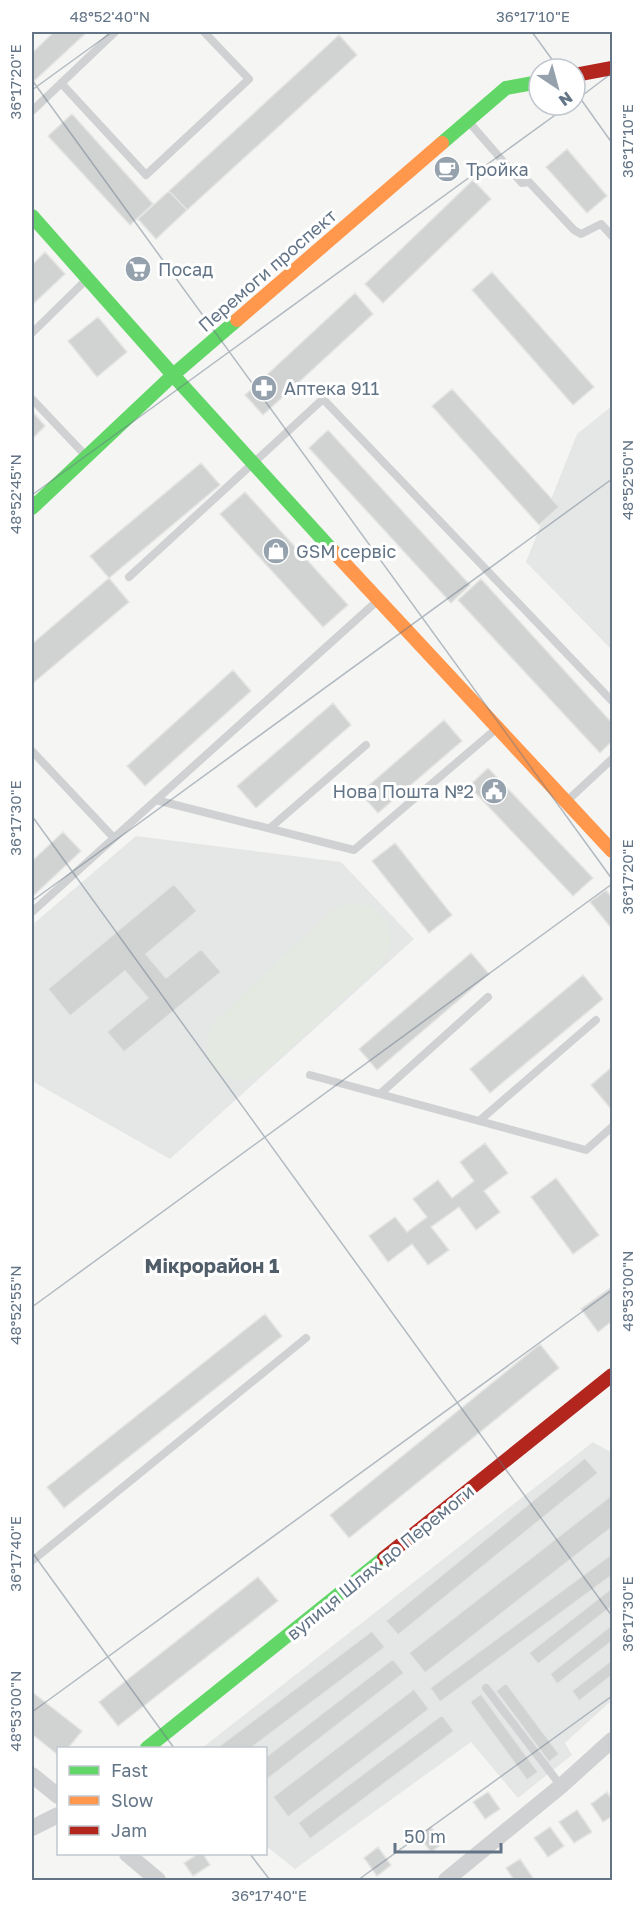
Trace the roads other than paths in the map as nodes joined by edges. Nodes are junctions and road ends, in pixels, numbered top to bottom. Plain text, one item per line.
1 (116, 32) edge
2 (204, 32) edge
3 (612, 68) edge
4 (587, 73) edge
5 (61, 83) junction
6 (527, 84) edge
7 (32, 111) edge
8 (468, 121) junction
9 (32, 216) edge
10 (612, 236) edge
11 (87, 279) junction
12 (32, 333) edge
13 (173, 375) junction
14 (32, 399) edge
15 (86, 456) junction
16 (254, 463) junction
17 (32, 508) edge
18 (129, 577) dead end
19 (378, 600) junction
20 (612, 701) edge
21 (498, 727) junction
22 (366, 745) dead end
23 (32, 751) edge
24 (612, 759) edge
25 (156, 800) junction
26 (567, 802) junction
27 (270, 828) junction
28 (114, 838) junction
29 (612, 851) edge
30 (32, 912) edge
31 (488, 997) dead end
32 (596, 1020) dead end
33 (310, 1075) dead end
34 (381, 1093) junction
35 (479, 1121) junction
36 (612, 1127) edge
37 (306, 1338) dead end
38 (612, 1375) edge
39 (32, 1561) edge
40 (486, 1688) dead end
41 (612, 1740) edge
42 (149, 1747) edge
43 (32, 1775) edge
44 (561, 1786) junction
45 (57, 1795) edge
46 (57, 1816) edge
47 (32, 1828) edge
48 (128, 1855) edge
49 (158, 1881) edge
50 (446, 1881) edge

1 - 5 lane
2 - 5 lane
3 - 4 street
5 - 7 lane
6 - 8 street, Перемоги проспект
8 - 10 lane
8 - 13 street, Перемоги проспект
9 - 11 street
11 - 12 lane
11 - 13 street
13 - 15 street, Перемоги проспект
13 - 16 street
14 - 15 lane
15 - 17 street, Перемоги проспект
16 - 18 lane
16 - 19 street
16 - 20 lane
19 - 21 street
19 - 25 lane
21 - 26 street
21 - 27 lane
22 - 27 lane
23 - 28 lane
24 - 26 lane
25 - 27 lane
25 - 28 lane
26 - 29 street
28 - 30 lane
31 - 34 lane
32 - 35 lane
33 - 34 lane
34 - 35 lane
35 - 36 lane
37 - 39 lane
38 - 42 street, вулиця Шлях до Перемоги
40 - 44 lane
41 - 44 street
43 - 45 street
44 - 50 street
46 - 47 street
48 - 49 street

